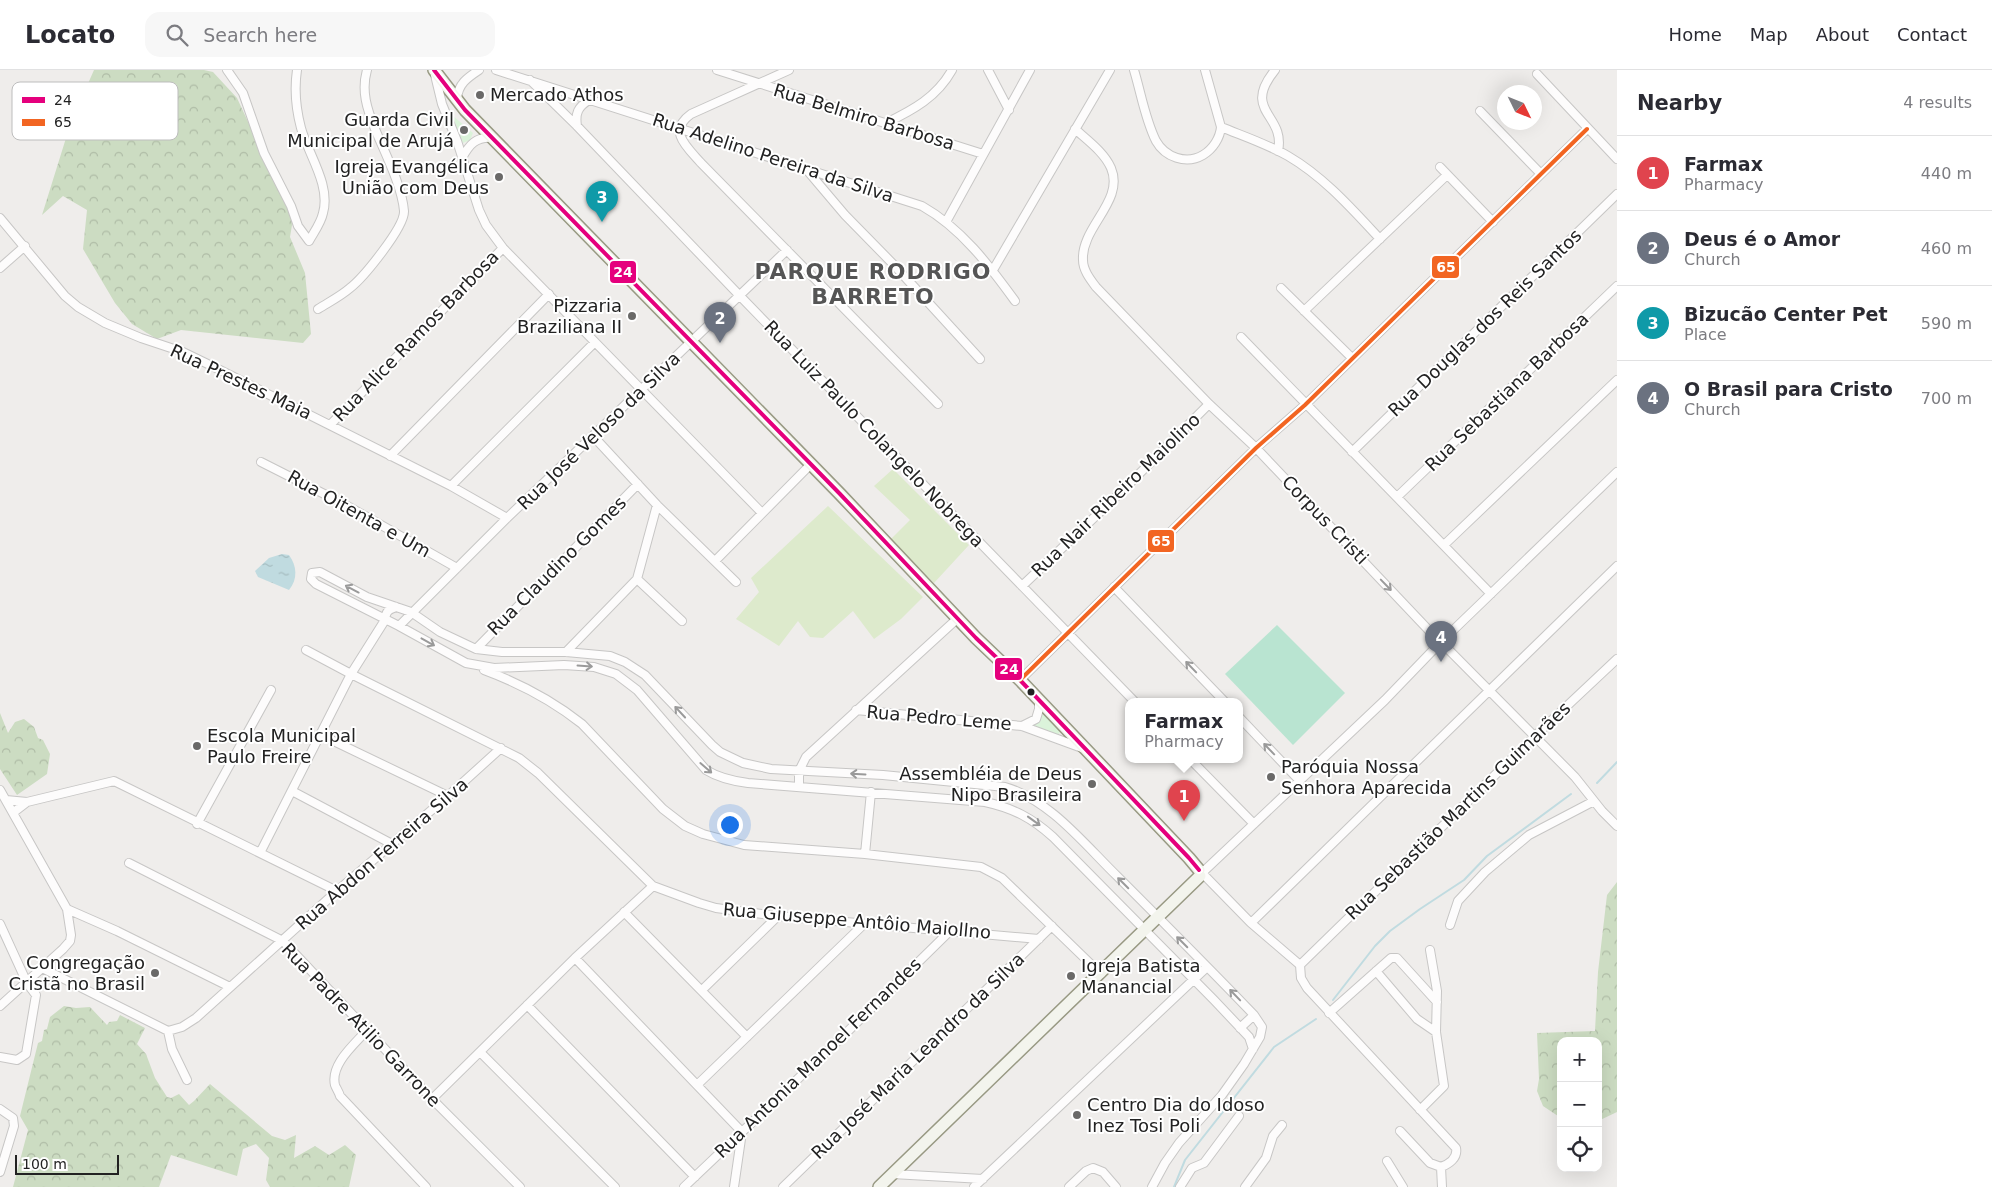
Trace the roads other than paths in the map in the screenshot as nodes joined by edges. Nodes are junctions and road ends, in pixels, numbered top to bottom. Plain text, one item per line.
1 (227, 70) edge
2 (297, 70) edge
3 (367, 70) edge
4 (434, 70) edge
5 (479, 70) edge
6 (496, 70) edge
7 (717, 70) edge
8 (790, 70) edge
9 (952, 70) edge
10 (988, 70) edge
11 (1030, 70) edge
12 (1110, 70) edge
13 (1134, 70) edge
14 (1205, 70) edge
15 (1275, 70) edge
16 (1537, 74) dead end
17 (530, 80) junction
18 (758, 84) junction
19 (457, 99) junction
20 (589, 100) junction
21 (1009, 110) junction
22 (1480, 111) dead end
23 (886, 123) junction
24 (577, 126) junction
25 (1220, 127) junction
26 (680, 128) junction
27 (1075, 129) junction
28 (1588, 129) junction
29 (493, 138) junction
30 (1278, 151) junction
31 (982, 154) junction
32 (462, 158) junction
33 (1617, 159) edge
34 (806, 168) junction
35 (1440, 168) dead end
36 (1541, 174) junction
37 (1447, 175) junction
38 (1617, 194) edge
39 (0, 218) edge
40 (946, 222) junction
41 (1493, 222) junction
42 (1380, 239) junction
43 (25, 246) junction
44 (503, 248) junction
45 (787, 250) junction
46 (0, 268) edge
47 (993, 270) junction
48 (1617, 286) edge
49 (1281, 288) dead end
50 (549, 294) junction
51 (740, 296) junction
52 (1015, 301) dead end
53 (318, 309) dead end
54 (1304, 311) junction
55 (1240, 337) dead end
56 (595, 342) junction
57 (692, 342) junction
58 (1352, 358) junction
59 (980, 359) dead end
60 (1617, 380) edge
61 (642, 390) junction
62 (938, 404) dead end
63 (1210, 404) junction
64 (1305, 405) junction
65 (330, 425) junction
66 (594, 437) junction
67 (1256, 448) junction
68 (1352, 452) junction
69 (390, 456) junction
70 (261, 462) dead end
71 (811, 464) junction
72 (1617, 472) edge
73 (638, 484) junction
74 (451, 486) junction
75 (1397, 497) junction
76 (657, 505) junction
77 (762, 513) junction
78 (507, 518) junction
79 (1444, 545) junction
80 (715, 561) junction
81 (1617, 566) edge
82 (456, 568) junction
83 (636, 578) junction
84 (736, 582) dead end
85 (1022, 586) junction
86 (1114, 587) junction
87 (1491, 594) junction
88 (396, 607) junction
89 (411, 612) junction
90 (958, 618) junction
91 (385, 620) junction
92 (682, 620) dead end
93 (399, 626) junction
94 (1068, 634) junction
95 (1441, 642) junction
96 (476, 648) junction
97 (306, 650) dead end
98 (510, 652) junction
99 (566, 652) junction
100 (1617, 658) edge
101 (466, 663) junction
102 (512, 668) junction
103 (351, 674) junction
104 (511, 680) junction
105 (1020, 680) junction
106 (1489, 689) junction
107 (271, 690) dead end
108 (1131, 698) edge
109 (1221, 698) edge
110 (1039, 701) junction
111 (856, 710) junction
112 (1243, 721) edge
113 (1022, 726) junction
114 (321, 735) junction
115 (1534, 736) junction
116 (502, 748) junction
117 (1086, 750) junction
118 (1194, 763) edge
119 (799, 771) junction
120 (882, 775) junction
121 (1300, 781) junction
122 (798, 787) junction
123 (0, 790) edge
124 (292, 791) junction
125 (871, 792) junction
126 (882, 793) junction
127 (448, 796) junction
128 (6, 800) junction
129 (1594, 801) junction
130 (27, 802) junction
131 (14, 812) junction
132 (197, 824) junction
133 (1254, 824) junction
134 (1617, 826) edge
135 (392, 844) junction
136 (260, 852) junction
137 (865, 854) junction
138 (129, 863) dead end
139 (1202, 873) junction
140 (653, 886) junction
141 (337, 891) junction
142 (67, 909) junction
143 (624, 912) junction
144 (778, 916) junction
145 (1158, 918) junction
146 (1251, 922) junction
147 (0, 924) edge
148 (864, 924) junction
149 (1450, 924) dead end
150 (1052, 926) junction
151 (951, 930) junction
152 (1145, 931) junction
153 (1039, 939) junction
154 (283, 941) junction
155 (1430, 950) dead end
156 (575, 958) junction
157 (1300, 965) junction
158 (1207, 966) junction
159 (44, 969) junction
160 (1376, 971) junction
161 (1101, 974) junction
162 (1194, 979) junction
163 (26, 983) junction
164 (230, 987) junction
165 (702, 990) junction
166 (1437, 1002) junction
167 (527, 1005) junction
168 (0, 1006) edge
169 (1330, 1013) junction
170 (1254, 1015) junction
171 (1240, 1028) junction
172 (368, 1030) junction
173 (168, 1031) junction
174 (1436, 1032) junction
175 (747, 1037) junction
176 (1253, 1048) junction
177 (480, 1052) junction
178 (0, 1058) edge
179 (187, 1080) dead end
180 (697, 1085) junction
181 (432, 1099) junction
182 (0, 1109) edge
183 (1420, 1110) junction
184 (1240, 1116) dead end
185 (1282, 1125) dead end
186 (1400, 1131) dead end
187 (742, 1132) junction
188 (1387, 1161) dead end
189 (1441, 1167) junction
190 (0, 1172) edge
191 (892, 1174) junction
192 (695, 1177) junction
193 (983, 1179) junction
194 (426, 1187) edge
195 (520, 1187) edge
196 (615, 1187) edge
197 (684, 1187) edge
198 (734, 1187) edge
199 (783, 1187) edge
200 (879, 1187) edge
201 (974, 1187) edge
202 (1069, 1187) edge
203 (1116, 1187) edge
204 (1152, 1187) edge
205 (1180, 1187) edge
206 (1245, 1187) edge
207 (1403, 1187) edge
208 (1442, 1187) edge

1 - 2 street
3 - 53 street
4 - 19 street
4 - 32 street
5 - 19 street
6 - 17 street, Rua Adelino Pereira da Silva
7 - 18 street, Rua Belmiro Barbosa
8 - 18 street
9 - 23 street
10 - 21 street
11 - 21 street
12 - 27 street
13 - 25 street
14 - 25 street
15 - 30 street
16 - 28 street
17 - 20 street, Rua Adelino Pereira da Silva
17 - 24 street, Rua Luiz Paulo Colangelo Nobrega
18 - 23 street, Rua Belmiro Barbosa
18 - 26 street
19 - 29 street
20 - 24 street
20 - 26 street, Rua Adelino Pereira da Silva
21 - 31 street
22 - 36 street
23 - 31 street, Rua Belmiro Barbosa
24 - 51 street, Rua Luiz Paulo Colangelo Nobrega
25 - 30 street
26 - 34 street, Rua Adelino Pereira da Silva
26 - 45 street
27 - 47 street
27 - 63 street, Corpus Cristi
28 - 33 street
28 - 36 street
29 - 32 street
29 - 57 street
30 - 42 street
31 - 40 street
32 - 44 street
34 - 40 street, Rua Adelino Pereira da Silva
34 - 59 street
35 - 37 street
36 - 41 street
37 - 41 street
37 - 42 street
38 - 68 street, Rua Douglas dos Reis Santos
39 - 43 street, Rua Prestes Maia
40 - 47 street, Rua Adelino Pereira da Silva
41 - 58 street
42 - 54 street
43 - 46 street
43 - 65 street, Rua Prestes Maia
44 - 50 street
44 - 65 street, Rua Alice Ramos Barbosa
45 - 51 street, Rua José Veloso da Silva
45 - 62 street
47 - 52 street, Rua Adelino Pereira da Silva
48 - 75 street, Rua Sebastiana Barbosa
49 - 54 street
50 - 56 street
50 - 69 street
51 - 57 street, Rua José Veloso da Silva
51 - 85 street, Rua Luiz Paulo Colangelo Nobrega
54 - 58 street
55 - 64 street
56 - 61 street
56 - 74 street
57 - 61 street, Rua José Veloso da Silva
57 - 71 street
58 - 64 street
60 - 79 street
61 - 66 street, Rua José Veloso da Silva
61 - 77 street
63 - 67 street, Corpus Cristi
63 - 85 street, Rua Nair Ribeiro Maiolino
64 - 67 street
64 - 68 street
65 - 69 street, Rua Prestes Maia
66 - 73 street
66 - 78 street, Rua José Veloso da Silva
67 - 86 street
67 -> 95 street, Corpus Cristi
68 - 75 street
69 - 74 street, Rua Prestes Maia
70 - 82 street, Rua Oitenta e Um
71 - 77 street
71 - 90 street
72 - 87 street
73 - 76 street
73 - 96 street, Rua Claudino Gomes
74 - 78 street, Rua Prestes Maia
75 - 79 street
76 - 80 street
76 - 83 street
77 - 80 street
78 - 82 street, Rua José Veloso da Silva
79 - 87 street
80 - 84 street
81 - 106 street
82 - 89 street, Rua José Veloso da Silva
83 - 92 street
83 - 99 street
85 - 94 street, Rua Luiz Paulo Colangelo Nobrega
86 - 94 street
109 -> 86 street
87 - 95 street
88 - 89 street
88 - 91 street
88 -> 91 street
89 - 93 street, Rua José Veloso da Silva
89 - 96 street
90 - 105 street
90 - 111 street
91 - 93 street
91 - 103 street
93 -> 101 street
94 - 105 street
94 - 108 street, Rua Luiz Paulo Colangelo Nobrega
95 - 106 street, Corpus Cristi
95 - 121 street
96 - 98 street
97 - 103 street, Rua Giuseppe Antôio Maiollno
98 - 99 street
98 - 102 street
119 -> 99 street
100 - 115 street, Rua Sebastião Martins Guimarães
101 - 102 street
101 - 104 street
102 - 104 street
102 -> 122 street
103 - 114 street
103 - 116 street, Rua Giuseppe Antôio Maiollno
104 - 137 street
105 - 110 street
106 - 115 street, Corpus Cristi
106 - 146 street
107 - 132 street
110 - 113 street, Rua Pedro Leme
110 - 117 street
111 - 113 street, Rua Pedro Leme
111 - 119 street
121 -> 112 street
113 - 117 street, Rua Pedro Leme
114 - 124 street
114 - 127 street
115 - 129 street, Corpus Cristi
115 - 157 street, Rua Sebastião Martins Guimarães
116 - 127 street, Rua Abdon Ferreira Silva
116 - 140 street, Rua Giuseppe Antôio Maiollno
117 - 139 street
118 - 133 street
120 -> 119 street
119 - 122 street
120 - 126 street
145 -> 120 street
121 - 133 street
122 - 125 street
123 - 128 street
124 - 135 street
124 - 136 street
125 - 126 street
125 - 137 street
126 -> 152 street
127 - 135 street, Rua Abdon Ferreira Silva
128 - 130 street
128 - 131 street
129 - 134 street, Corpus Cristi
129 - 149 street
130 - 131 street
130 - 132 street
131 - 142 street
132 - 136 street
133 - 139 street
135 - 141 street, Rua Abdon Ferreira Silva
136 - 141 street
137 - 150 street
138 - 154 street, Rua Padre Atilio Garrone
139 - 145 street
139 - 146 street
140 - 143 street
140 - 144 street, Rua Giuseppe Antôio Maiollno
141 - 154 street, Rua Abdon Ferreira Silva
142 - 159 street
142 - 164 street
143 - 156 street
143 - 165 street
144 - 148 street, Rua Giuseppe Antôio Maiollno
144 - 165 street
145 - 152 street
158 -> 145 street
146 - 157 street
147 - 163 street
148 - 151 street, Rua Giuseppe Antôio Maiollno
148 - 175 street
150 - 153 street, Rua José Maria Leandro da Silva
150 - 161 street
151 - 153 street, Rua Giuseppe Antôio Maiollno
151 - 187 street, Rua Antonia Manoel Fernandes
152 - 161 street
152 - 162 street
153 - 199 street, Rua José Maria Leandro da Silva
154 - 164 street, Rua Abdon Ferreira Silva
154 - 172 street, Rua Padre Atilio Garrone
155 - 166 street
156 - 167 street
156 - 180 street
157 - 169 street
158 - 162 street
170 -> 158 street
159 - 163 street
159 - 173 street
160 - 166 street
160 - 169 street
160 - 174 street
161 - 191 street
162 - 171 street
162 - 193 street
163 - 168 street
163 - 178 street
164 - 173 street, Rua Abdon Ferreira Silva
165 - 175 street
166 - 174 street
167 - 177 street
167 - 192 street
169 - 183 street
170 - 171 street
170 - 176 street
171 - 176 street
172 - 181 street, Rua Padre Atilio Garrone
172 - 194 street
173 - 179 street
174 - 183 street
175 - 180 street
176 - 204 street
177 - 181 street
177 - 196 street
180 - 187 street
181 - 195 street, Rua Padre Atilio Garrone
182 - 190 street
183 - 189 street
184 - 205 street
185 - 206 street
186 - 189 street
187 - 192 street, Rua Antonia Manoel Fernandes
187 - 198 street
188 - 207 street
189 - 208 street
191 - 193 street
191 - 200 street
192 - 197 street, Rua Antonia Manoel Fernandes
193 - 201 street
202 - 203 street

